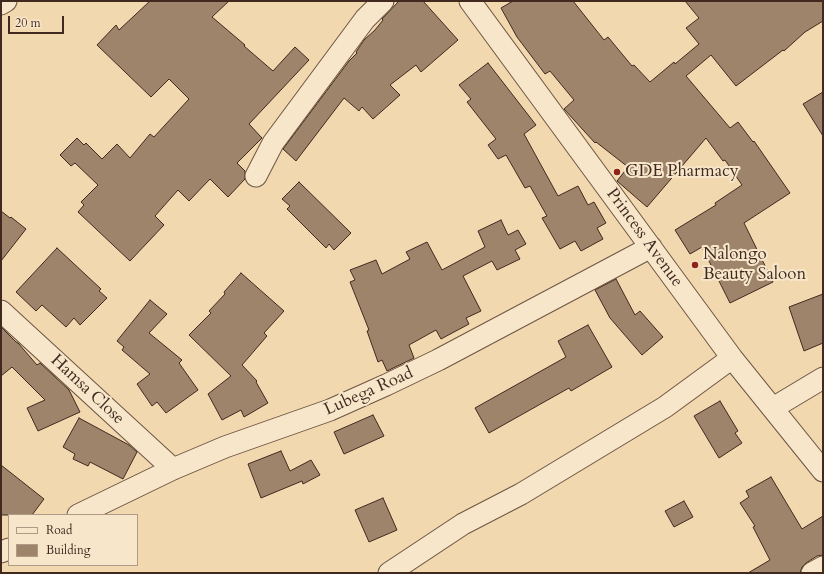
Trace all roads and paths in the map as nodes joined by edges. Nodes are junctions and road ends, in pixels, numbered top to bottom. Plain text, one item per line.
1 (6, 1) edge
2 (383, 1) edge
3 (470, 1) edge
4 (1, 4) edge
5 (256, 176) dead end
6 (651, 248) junction
7 (1, 311) edge
8 (732, 358) junction
9 (823, 378) edge
10 (773, 408) junction
11 (173, 470) junction
12 (823, 471) edge
13 (80, 514) edge
14 (823, 567) edge
15 (389, 573) edge
16 (812, 573) edge

1 - 4 street
2 - 5 street
3 - 6 street, Princess Avenue
6 - 8 street, Princess Avenue
6 - 11 street, Lubega Road
7 - 11 street, Hamsa Close
8 - 10 street, Princess Avenue
8 - 15 street
9 - 10 street
10 - 12 street, Princess Avenue
11 - 13 street, Lubega Road
14 - 16 street

